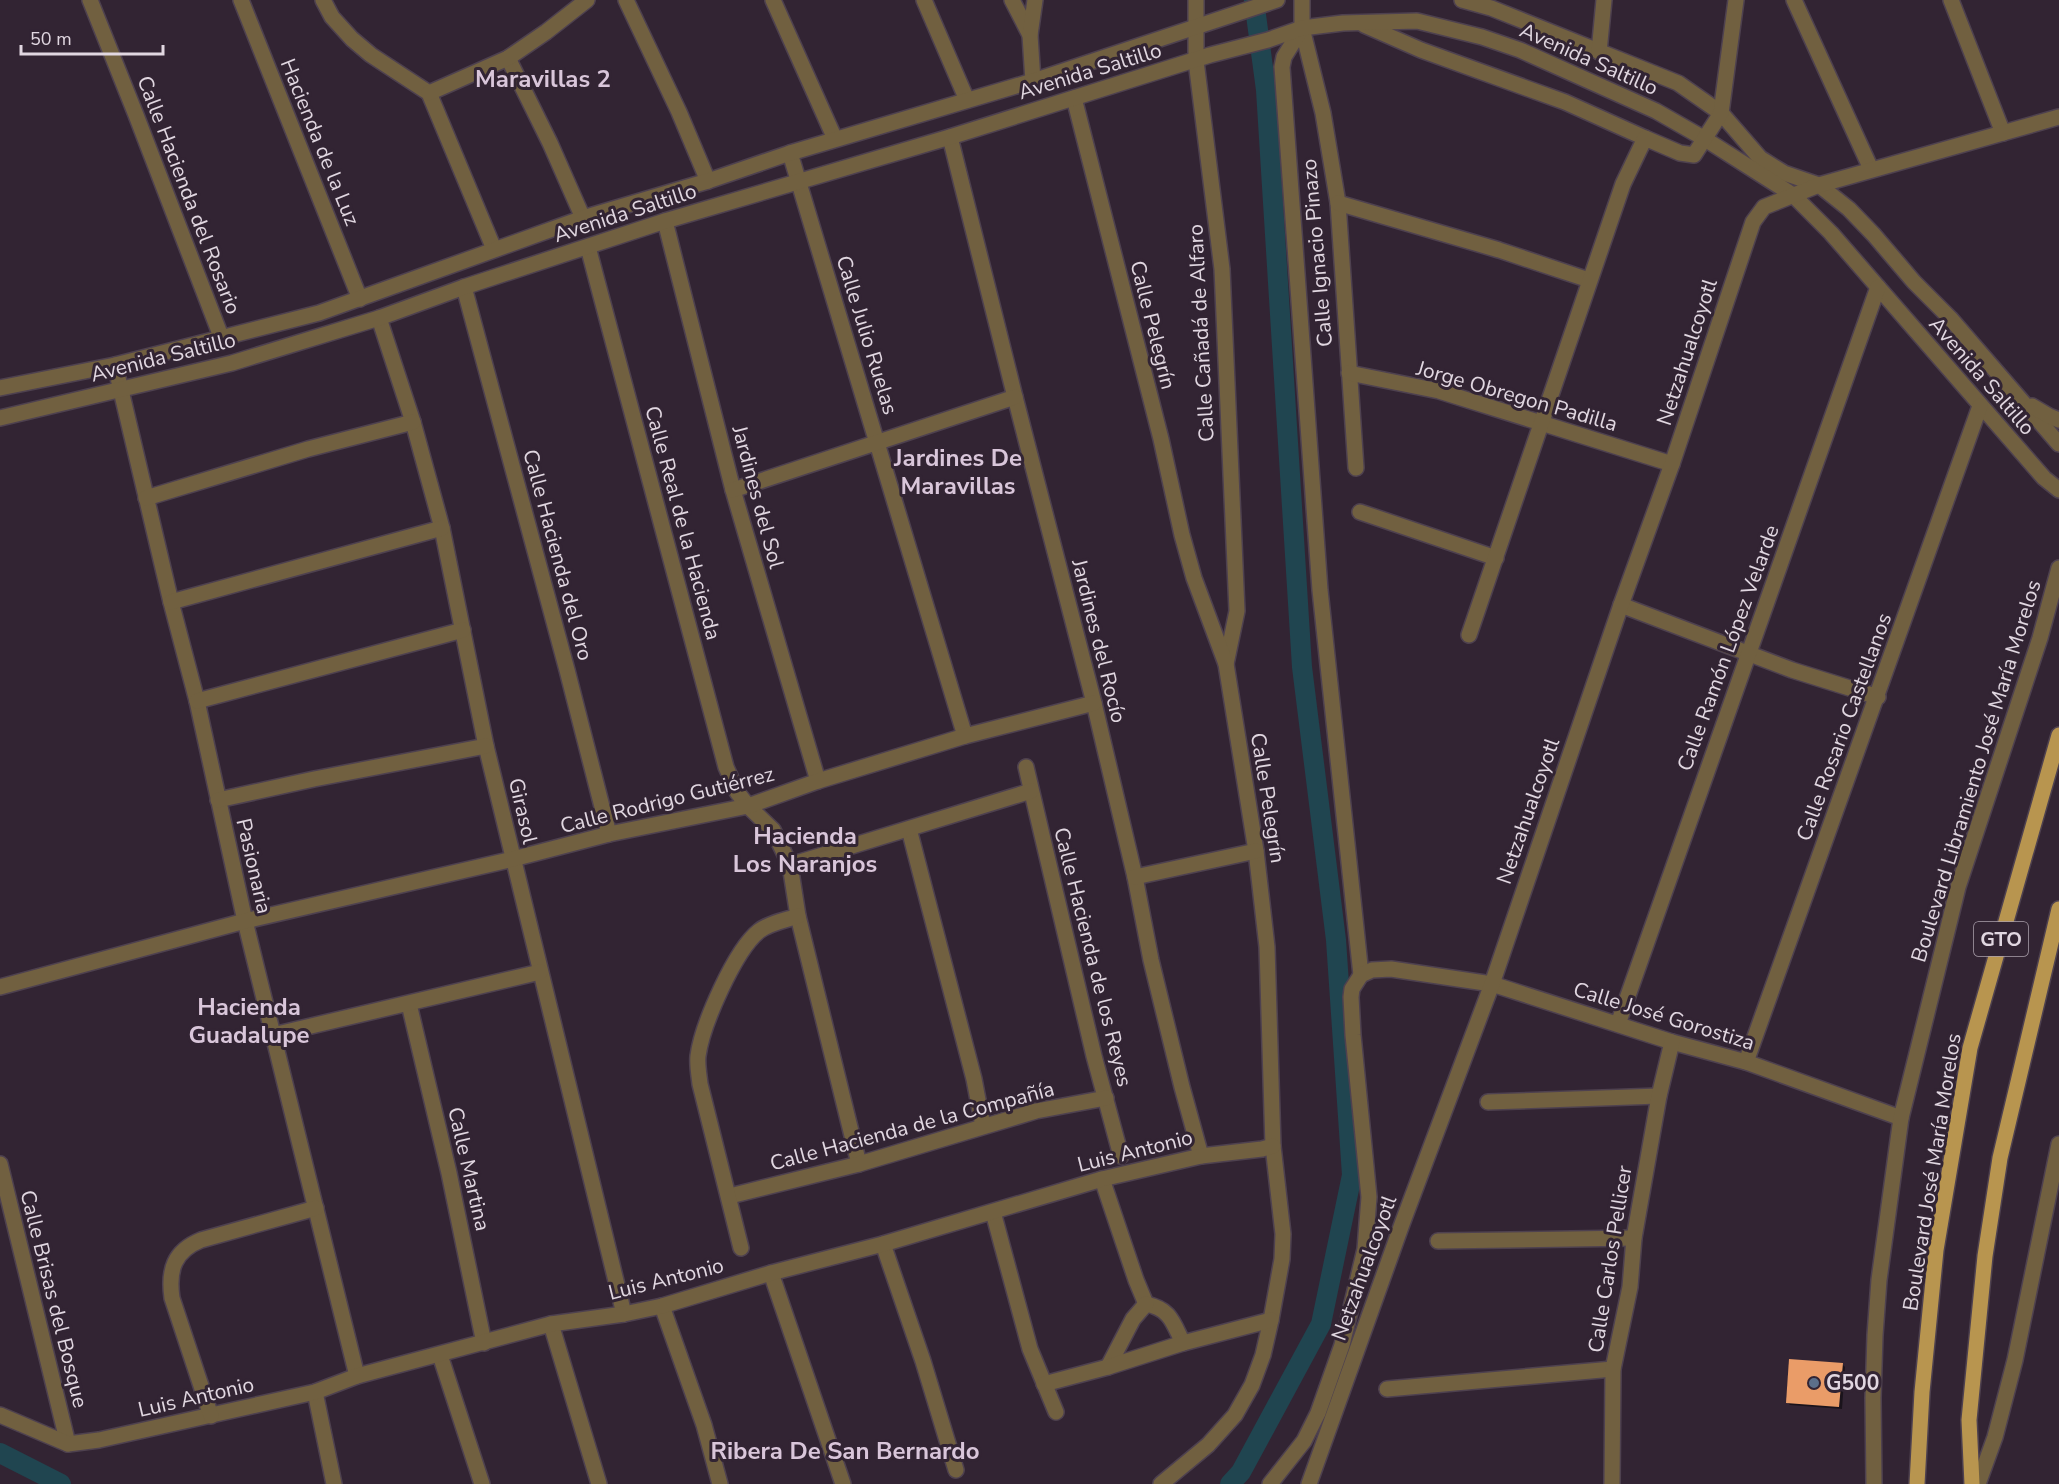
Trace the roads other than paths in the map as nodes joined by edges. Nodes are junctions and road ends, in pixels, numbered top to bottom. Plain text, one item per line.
1 (90, 0) edge
2 (241, 0) edge
3 (323, 0) edge
4 (586, 0) edge
5 (626, 0) edge
6 (773, 0) edge
7 (924, 0) edge
8 (1012, 0) edge
9 (1035, 0) edge
10 (1196, 0) edge
11 (1302, 0) edge
12 (1462, 0) edge
13 (1604, 0) edge
14 (1736, 0) edge
15 (1794, 0) edge
16 (1951, 0) edge
17 (1273, 1) edge
18 (1359, 23) junction
19 (1196, 27) junction
20 (1302, 28) junction
21 (1030, 35) junction
22 (1599, 52) junction
23 (508, 58) junction
24 (1196, 61) junction
25 (1033, 81) junction
26 (429, 93) junction
27 (1074, 98) junction
28 (967, 100) junction
29 (1721, 113) junction
30 (2059, 117) edge
31 (2002, 133) junction
32 (950, 137) junction
33 (1645, 138) junction
34 (835, 139) junction
35 (1705, 139) junction
36 (790, 153) junction
37 (1870, 169) junction
38 (800, 180) junction
39 (708, 181) junction
40 (1819, 185) junction
41 (1793, 195) junction
42 (1338, 203) junction
43 (583, 218) junction
44 (665, 221) junction
45 (588, 247) junction
46 (495, 249) junction
47 (1589, 280) junction
48 (464, 286) junction
49 (1878, 287) junction
50 (360, 299) junction
51 (379, 318) junction
52 (222, 339) junction
53 (115, 364) junction
54 (1349, 373) junction
55 (0, 388) edge
56 (2011, 389) junction
57 (120, 390) junction
58 (1015, 397) junction
59 (1980, 406) junction
60 (0, 418) edge
61 (2059, 420) edge
62 (413, 422) junction
63 (1541, 423) junction
64 (877, 442) junction
65 (2059, 444) edge
66 (1672, 464) junction
67 (1356, 468) dead end
68 (733, 490) junction
69 (2059, 490) edge
70 (146, 498) junction
71 (1360, 512) dead end
72 (442, 528) junction
73 (1496, 558) junction
74 (2059, 568) edge
75 (171, 602) junction
76 (2059, 604) edge
77 (1621, 605) junction
78 (463, 630) junction
79 (1469, 635) dead end
80 (2040, 638) junction
81 (1748, 653) junction
82 (1226, 664) junction
83 (1878, 697) junction
84 (196, 701) junction
85 (1094, 703) junction
86 (2059, 735) edge
87 (965, 736) junction
88 (486, 746) junction
89 (1026, 767) dead end
90 (818, 782) junction
91 (1031, 791) junction
92 (218, 800) junction
93 (748, 806) junction
94 (909, 829) junction
95 (609, 834) junction
96 (1256, 850) junction
97 (513, 859) junction
98 (790, 865) junction
99 (1135, 877) junction
100 (2059, 909) edge
101 (798, 916) junction
102 (245, 921) junction
103 (540, 972) junction
104 (1361, 975) junction
105 (1492, 984) junction
106 (0, 987) edge
107 (409, 1004) junction
108 (1618, 1024) junction
109 (273, 1035) junction
110 (1672, 1042) junction
111 (1746, 1062) junction
112 (1659, 1096) junction
113 (1106, 1098) junction
114 (1488, 1102) dead end
115 (1901, 1118) junction
116 (983, 1126) junction
117 (2059, 1144) edge
118 (1273, 1146) junction
119 (1121, 1156) dead end
120 (1202, 1156) junction
121 (0, 1164) edge
122 (859, 1164) junction
123 (2056, 1167) edge
124 (1102, 1179) junction
125 (730, 1196) junction
126 (316, 1208) junction
127 (993, 1212) junction
128 (6, 1220) edge
129 (1634, 1238) junction
130 (1438, 1241) dead end
131 (883, 1244) junction
132 (741, 1248) dead end
133 (771, 1274) junction
134 (1146, 1304) junction
135 (662, 1306) junction
136 (624, 1314) junction
137 (1271, 1320) junction
138 (551, 1324) junction
139 (484, 1343) junction
140 (1183, 1343) junction
141 (440, 1355) junction
142 (1108, 1367) junction
143 (1613, 1368) junction
144 (357, 1376) junction
145 (1044, 1384) junction
146 (1387, 1389) dead end
147 (315, 1392) junction
148 (1056, 1412) dead end
149 (0, 1415) edge
150 (211, 1416) junction
151 (68, 1444) junction
152 (956, 1470) dead end
153 (334, 1484) edge
154 (482, 1484) edge
155 (599, 1484) edge
156 (720, 1484) edge
157 (843, 1484) edge
158 (1161, 1484) edge
159 (1270, 1484) edge
160 (1309, 1484) edge
161 (1611, 1484) edge
162 (1874, 1484) edge
163 (1917, 1484) edge
164 (1972, 1484) edge
165 (1978, 1484) edge

1 - 52 street, Calle Hacienda del Rosario
2 - 50 street, Hacienda de la Luz
3 - 26 street
4 - 23 street
5 - 39 street
6 - 34 street
7 - 28 street
8 - 21 street
9 - 21 street
10 - 19 street, Calle Cañadá de Alfaro
11 - 20 street, Calle Ignacio Pinazo
12 - 22 street, Avenida Saltillo
13 - 22 street
14 - 29 street
15 - 37 street
16 - 31 street
17 - 19 street, Avenida Saltillo
18 - 20 street, Avenida Saltillo
18 - 33 street
18 - 35 street, Avenida Saltillo
19 - 24 street, Calle Cañadá de Alfaro
19 - 25 street, Avenida Saltillo
20 - 24 street, Avenida Saltillo
20 - 42 street, Calle Ignacio Pinazo
20 - 104 street
21 - 25 street
22 - 29 street, Avenida Saltillo
23 - 26 street
23 - 43 street
24 - 27 street, Avenida Saltillo
24 - 82 street, Calle Cañadá de Alfaro
25 - 28 street, Avenida Saltillo
26 - 46 street
27 - 32 street, Avenida Saltillo
27 - 82 street, Calle Pelegrín
28 - 34 street, Avenida Saltillo
29 - 35 street
29 - 40 street, Avenida Saltillo
30 - 31 street, Netzahualcoyotl
31 - 37 street, Netzahualcoyotl
32 - 38 street, Avenida Saltillo
32 - 58 street, Jardines del Rocío
33 - 35 street
33 - 47 street
34 - 36 street, Avenida Saltillo
35 - 41 street, Avenida Saltillo
36 - 38 street, Calle Julio Ruelas
36 - 39 street, Avenida Saltillo
37 - 40 street, Netzahualcoyotl
38 - 44 street, Avenida Saltillo
38 - 64 street, Calle Julio Ruelas
39 - 43 street, Avenida Saltillo
40 - 41 street, Netzahualcoyotl
40 - 56 street, Avenida Saltillo
41 - 49 street, Avenida Saltillo
41 - 66 street, Netzahualcoyotl
42 - 47 street
42 - 54 street, Calle Ignacio Pinazo
43 - 46 street, Avenida Saltillo
44 - 45 street, Avenida Saltillo
44 - 68 street, Jardines del Sol
45 - 48 street, Avenida Saltillo
45 - 93 street, Calle Real de la Hacienda
46 - 50 street, Avenida Saltillo
47 - 63 street
48 - 51 street, Avenida Saltillo
48 - 95 street, Calle Hacienda del Oro
49 - 59 street, Avenida Saltillo
49 - 81 street, Calle Ramón López Velarde
50 - 52 street, Avenida Saltillo
51 - 57 street, Avenida Saltillo
51 - 62 street, Girasol
52 - 53 street, Avenida Saltillo
53 - 55 street, Avenida Saltillo
53 - 57 street, Pasionaria
54 - 63 street, Jorge Obregon Padilla
54 - 67 street, Calle Ignacio Pinazo
56 - 61 street
56 - 65 street, Avenida Saltillo
57 - 60 street, Avenida Saltillo
57 - 70 street, Pasionaria
58 - 64 street
58 - 85 street, Jardines del Rocío
59 - 69 street, Avenida Saltillo
59 - 83 street, Calle Rosario Castellanos
62 - 70 street
62 - 72 street, Girasol
63 - 66 street, Jorge Obregon Padilla
63 - 73 street
64 - 68 street
64 - 87 street, Calle Julio Ruelas
66 - 77 street, Netzahualcoyotl
68 - 90 street, Jardines del Sol
70 - 75 street, Pasionaria
71 - 73 street
72 - 75 street
72 - 78 street, Girasol
73 - 79 street
74 - 80 street, Boulevard Libramiento José María Morelos
75 - 84 street, Pasionaria
76 - 80 street
77 - 81 street
77 - 105 street, Netzahualcoyotl
78 - 84 street
78 - 88 street, Girasol
80 - 115 street, Boulevard Libramiento José María Morelos
81 - 83 street
81 - 108 street, Calle Ramón López Velarde
82 - 96 street, Calle Pelegrín
83 - 111 street, Calle Rosario Castellanos
84 - 92 street, Pasionaria
85 - 87 street, Calle Rodrigo Gutiérrez
85 - 99 street, Jardines del Rocío
86 - 163 main road, Boulevard José María Morelos / GTO
87 - 90 street, Calle Rodrigo Gutiérrez
88 - 92 street
88 - 97 street, Girasol
89 - 91 street, Calle Hacienda de los Reyes
90 - 93 street, Calle Rodrigo Gutiérrez
91 - 94 street
91 - 113 street, Calle Hacienda de los Reyes
92 - 102 street, Pasionaria
93 - 95 street, Calle Rodrigo Gutiérrez
93 - 98 street, Calle Real de la Hacienda
94 - 98 street
94 - 116 street
95 - 97 street, Calle Rodrigo Gutiérrez
96 - 99 street
96 - 118 street, Calle Pelegrín
97 - 102 street, Calle Rodrigo Gutiérrez
97 - 103 street, Girasol
98 - 101 street, Calle Real de la Hacienda
99 - 120 street, Jardines del Rocío
100 - 164 main road, GTO
101 - 122 street, Calle Real de la Hacienda
101 - 125 street
102 - 106 street, Calle Rodrigo Gutiérrez
102 - 109 street, Pasionaria
103 - 107 street
103 - 136 street, Girasol
104 - 105 street, Calle José Gorostiza
104 - 159 street
105 - 108 street, Calle José Gorostiza
105 - 160 street, Netzahualcoyotl
107 - 109 street
107 - 139 street, Calle Martina
108 - 110 street, Calle José Gorostiza
109 - 126 street, Pasionaria
110 - 111 street, Calle José Gorostiza
110 - 112 street, Calle Carlos Pellicer
111 - 115 street, Calle José Gorostiza
112 - 114 street
112 - 129 street, Calle Carlos Pellicer
113 - 116 street, Calle Hacienda de la Compañía
113 - 119 street, Calle Hacienda de los Reyes
115 - 162 street, Boulevard Libramiento José María Morelos
116 - 122 street, Calle Hacienda de la Compañía
117 - 123 street
118 - 120 street, Luis Antonio
118 - 137 street, Calle Pelegrín
120 - 124 street, Luis Antonio
121 - 128 street, Calle Brisas del Bosque
122 - 125 street, Calle Hacienda de la Compañía
123 - 165 street
124 - 127 street, Luis Antonio
124 - 134 street
125 - 132 street
126 - 144 street, Pasionaria
126 - 150 street
127 - 131 street, Luis Antonio
127 - 145 street
128 - 151 street, Calle Brisas del Bosque
129 - 130 street
129 - 143 street, Calle Carlos Pellicer
131 - 133 street, Luis Antonio
131 - 152 street
133 - 135 street, Luis Antonio
133 - 157 street
134 - 140 street
134 - 142 street
135 - 136 street, Luis Antonio
135 - 156 street
136 - 138 street, Luis Antonio
137 - 140 street
137 - 158 street, Calle Pelegrín
138 - 139 street, Luis Antonio
138 - 155 street
139 - 141 street, Luis Antonio
140 - 142 street
141 - 144 street, Luis Antonio
141 - 154 street
142 - 145 street
143 - 146 street
143 - 161 street, Calle Carlos Pellicer
144 - 147 street, Luis Antonio
145 - 148 street
147 - 150 street, Luis Antonio
147 - 153 street
149 - 151 street
150 - 151 street, Luis Antonio

